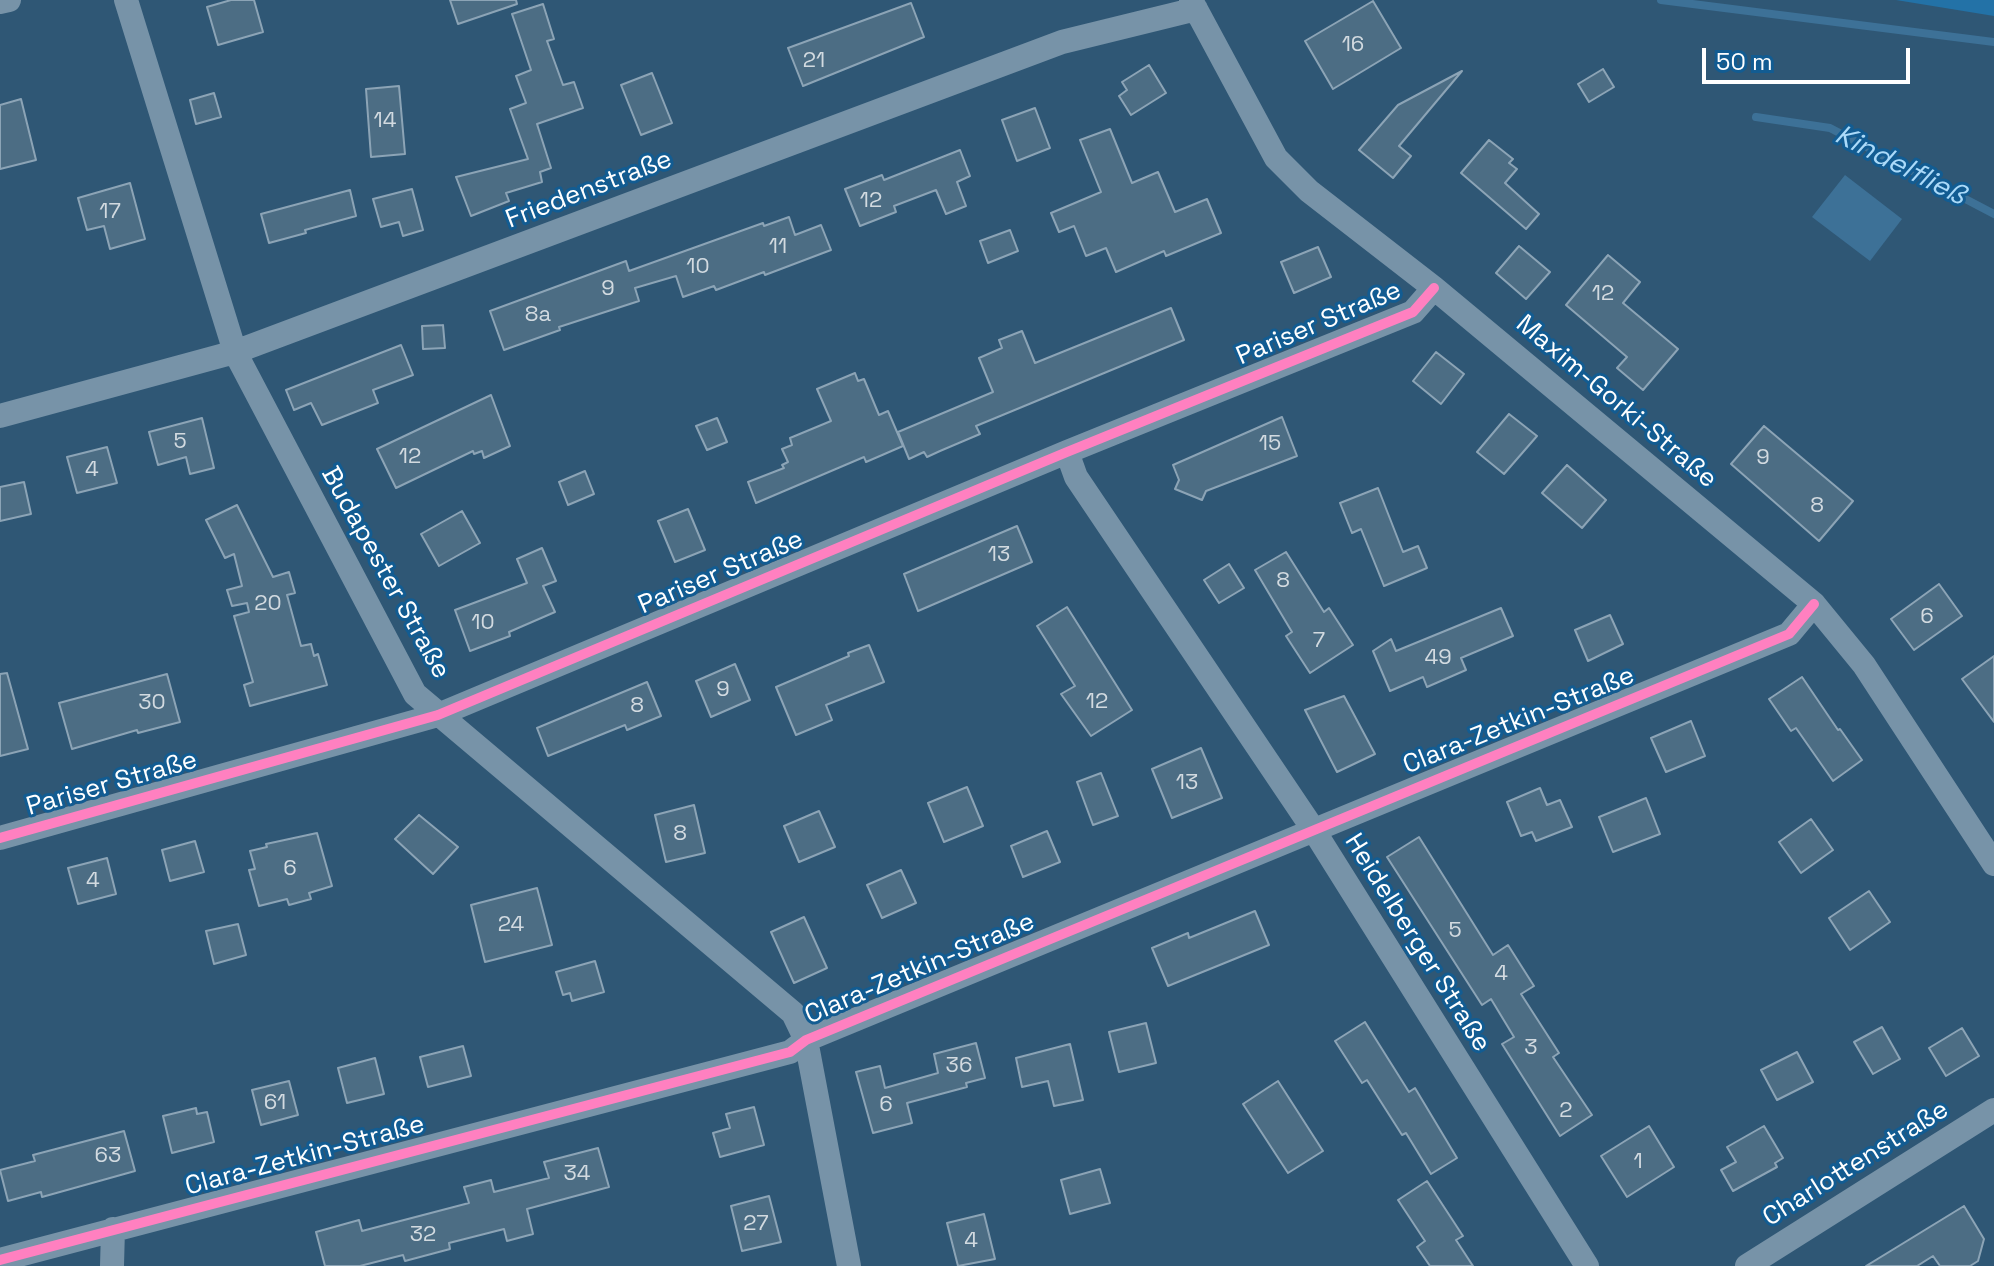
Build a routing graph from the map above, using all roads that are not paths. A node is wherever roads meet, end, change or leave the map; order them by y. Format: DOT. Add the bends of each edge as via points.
graph roads {
  1 [pos="9,0"];
  2 [pos="126,0"];
  3 [pos="0,2"];
  4 [pos="1193,4"];
  5 [pos="1434,288"];
  6 [pos="235,352"];
  7 [pos="0,416"];
  8 [pos="1067,452"];
  9 [pos="1814,604"];
  10 [pos="438,715"];
  11 [pos="1313,829"];
  12 [pos="0,838"];
  13 [pos="1994,864"];
  14 [pos="806,1040"];
  15 [pos="1994,1110"];
  16 [pos="113,1229"];
  17 [pos="0,1260"];
  18 [pos="112,1266"];
  19 [pos="849,1266"];
  20 [pos="1587,1266"];
  21 [pos="1747,1266"];
  1 -- 3 [label="street"];
  2 -- 6 [label="street, Budapester Straße"];
  4 -- 5 [label="street, Maxim-Gorki-Straße" via="1276,158 1309,191"];
  4 -- 6 [label="street, Friedenstraße" via="1062,42"];
  5 -- 8 [label="street, Pariser Straße" via="1413,312"];
  5 -- 9 [label="street, Maxim-Gorki-Straße"];
  6 -- 7 [label="street, Friedenstraße"];
  6 -- 10 [label="street, Budapester Straße" via="415,694"];
  8 -- 10 [label="street, Pariser Straße"];
  8 -- 11 [label="street, Heidelberger Straße" via="1076,477"];
  9 -- 11 [label="street, Clara-Zetkin-Straße" via="1789,634"];
  9 -- 13 [label="street, Maxim-Gorki-Straße" via="1864,665"];
  10 -- 12 [label="street, Pariser Straße"];
  10 -- 14 [label="street, Budapester Straße" via="793,1013"];
  11 -- 14 [label="street, Clara-Zetkin-Straße"];
  11 -- 20 [label="street, Heidelberger Straße"];
  14 -- 16 [label="street, Clara-Zetkin-Straße" via="790,1052"];
  14 -- 19 [label="street, Budapester Straße"];
  15 -- 21 [label="street, Charlottenstraße"];
  16 -- 17 [label="street, Clara-Zetkin-Straße"];
  16 -- 18 [label="street"];
}
